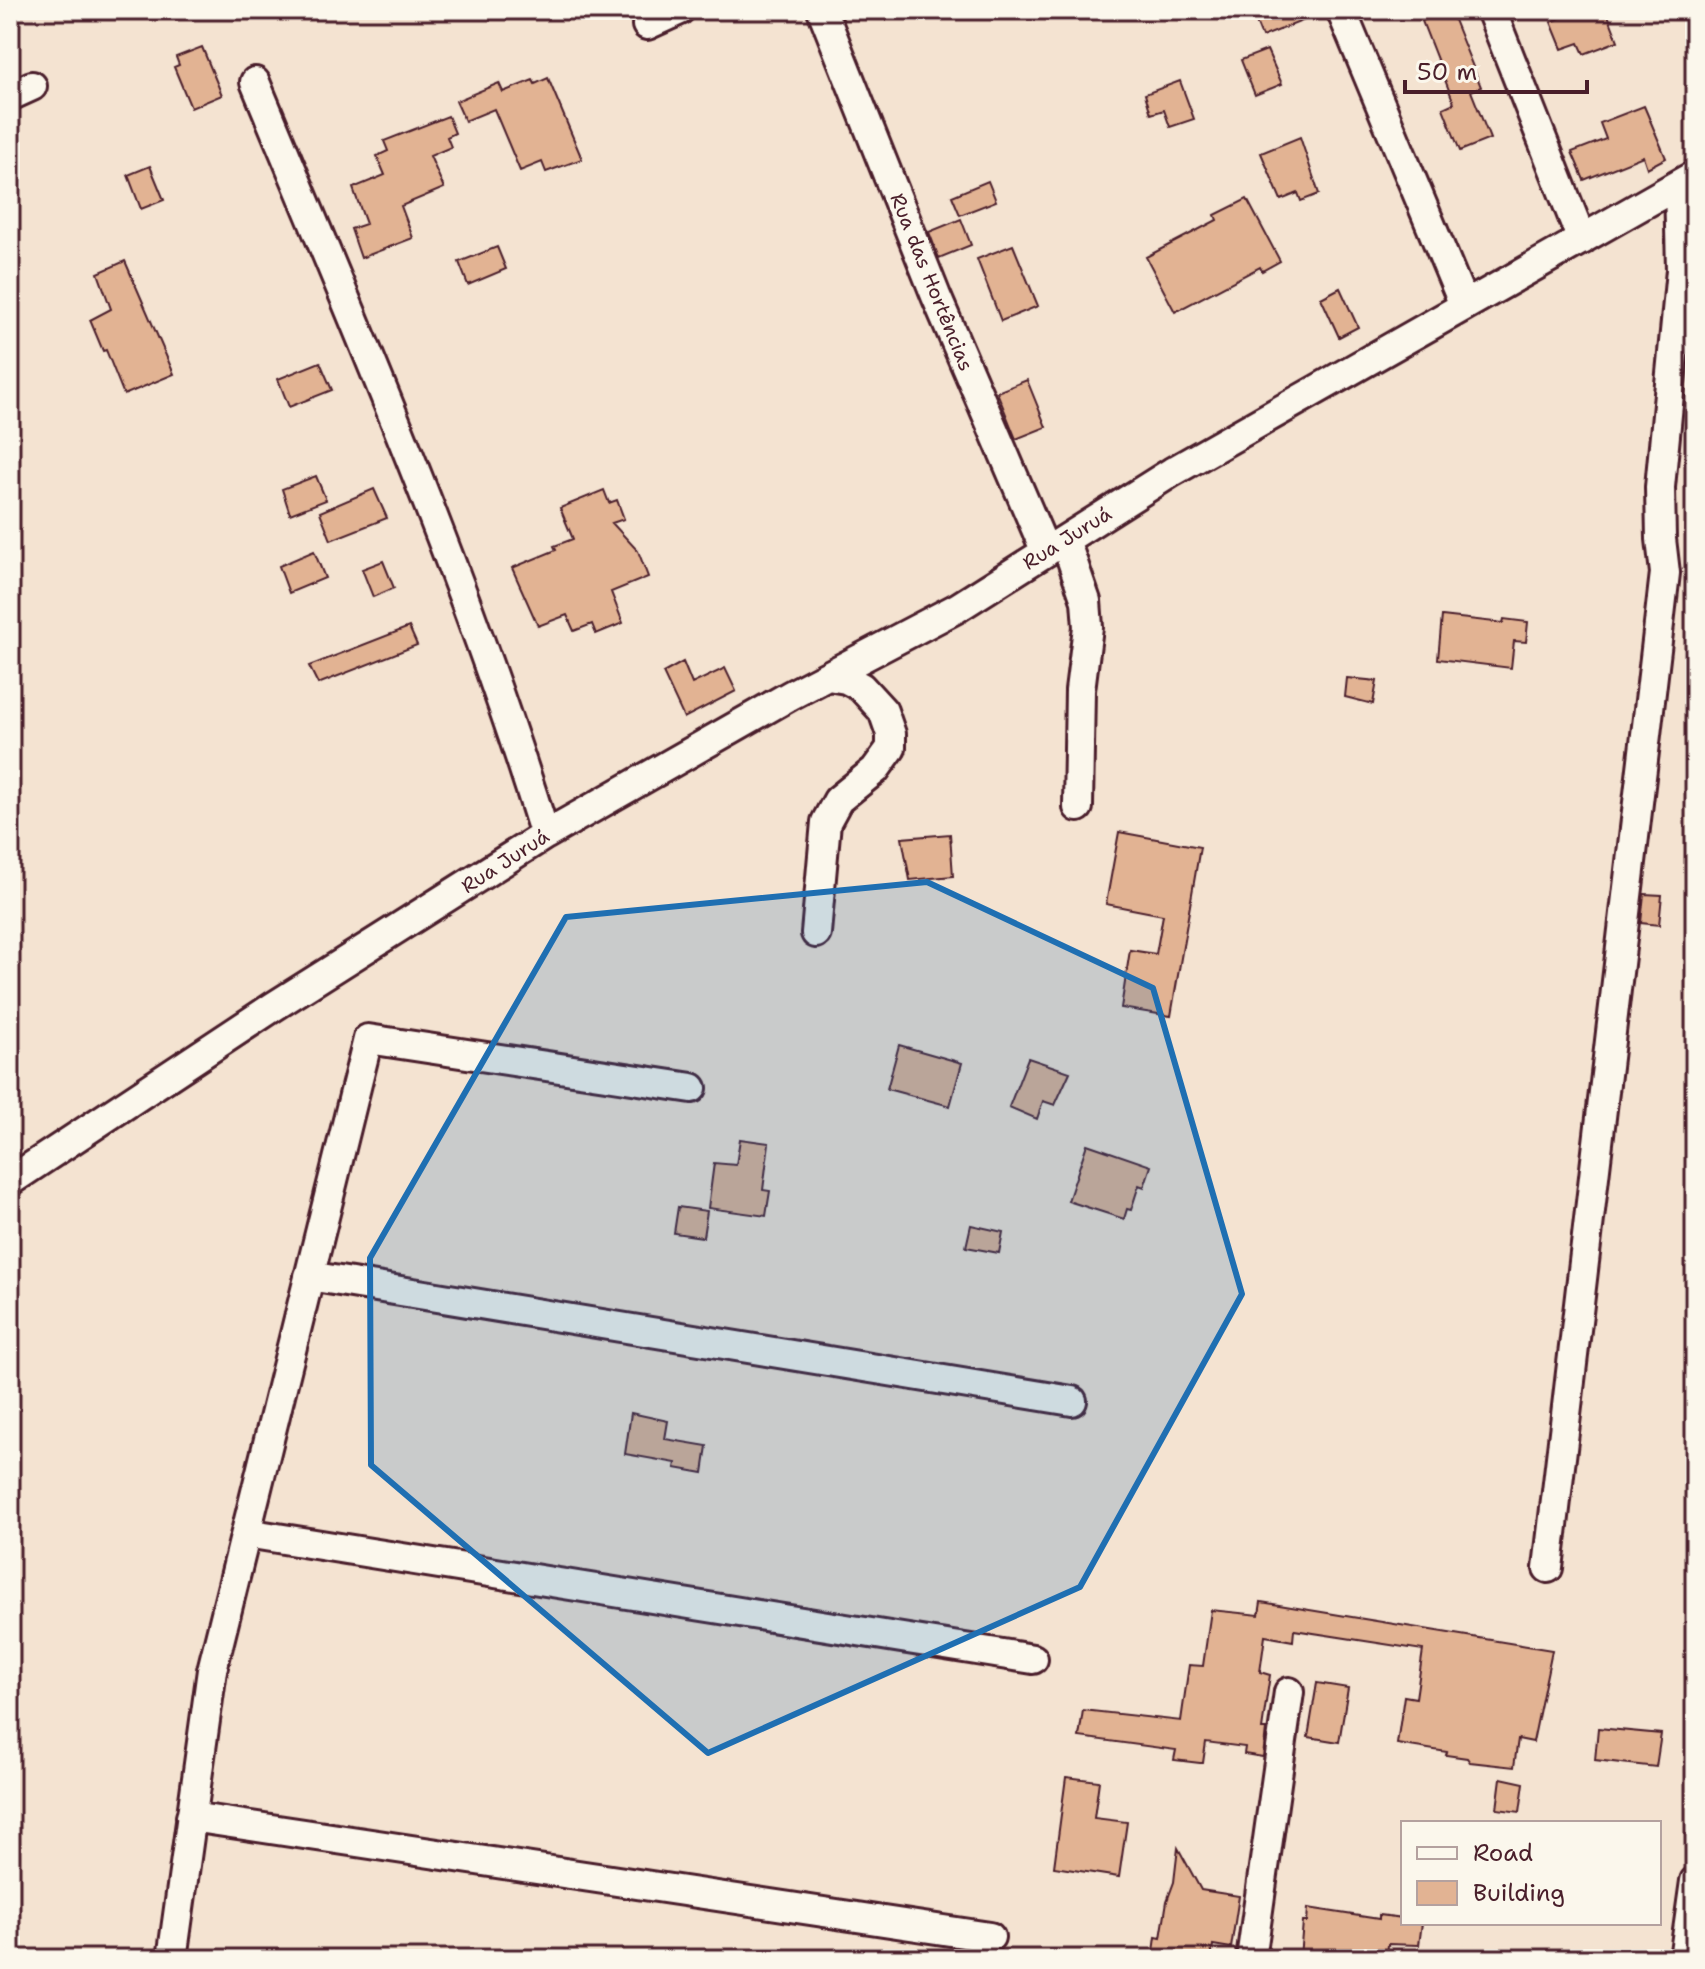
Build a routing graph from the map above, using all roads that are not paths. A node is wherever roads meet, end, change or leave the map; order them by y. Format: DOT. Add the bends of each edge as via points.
graph roads {
  1 [pos="680,10"];
  2 [pos="822,10"];
  3 [pos="1341,10"];
  4 [pos="1491,10"];
  5 [pos="647,25"];
  6 [pos="255,82"];
  7 [pos="1687,179"];
  8 [pos="1582,240"];
  9 [pos="1464,305"];
  10 [pos="1056,546"];
  11 [pos="828,676"];
  12 [pos="1078,807"];
  13 [pos="545,835"];
  14 [pos="816,933"];
  15 [pos="692,1088"];
  16 [pos="10,1181"];
  17 [pos="309,1276"];
  18 [pos="1072,1401"];
  19 [pos="246,1533"];
  20 [pos="1548,1568"];
  21 [pos="1033,1659"];
  22 [pos="1289,1692"];
  23 [pos="191,1817"];
  24 [pos="1695,1881"];
  25 [pos="990,1937"];
  26 [pos="172,1959"];
  27 [pos="1251,1959"];
  28 [pos="1684,1959"];
  1 -- 5 [label="street"];
  2 -- 10 [label="street, Rua das Hortências" via="936,296"];
  3 -- 9 [label="street"];
  4 -- 8 [label="street"];
  6 -- 13 [label="street" via="401,436 514,734"];
  7 -- 8 [label="street, Rua Juruá"];
  7 -- 20 [label="street" via="1660,487 1665,573"];
  8 -- 9 [label="street, Rua Juruá"];
  9 -- 10 [label="street, Rua Juruá" via="1172,472"];
  10 -- 11 [label="street, Rua Juruá" via="957,608"];
  10 -- 12 [label="street, Rua das Hortências" via="1086,601"];
  11 -- 13 [label="street, Rua Juruá"];
  11 -- 14 [label="street" via="861,687 883,711 891,748 875,770 838,800 826,822"];
  13 -- 16 [label="street, Rua Juruá"];
  15 -- 17 [label="street" via="368,1039"];
  17 -- 18 [label="street"];
  17 -- 19 [label="street"];
  19 -- 21 [label="street"];
  19 -- 23 [label="street" via="212,1670"];
  22 -- 27 [label="street"];
  23 -- 25 [label="street"];
  23 -- 26 [label="street"];
  24 -- 28 [label="street"];
}
